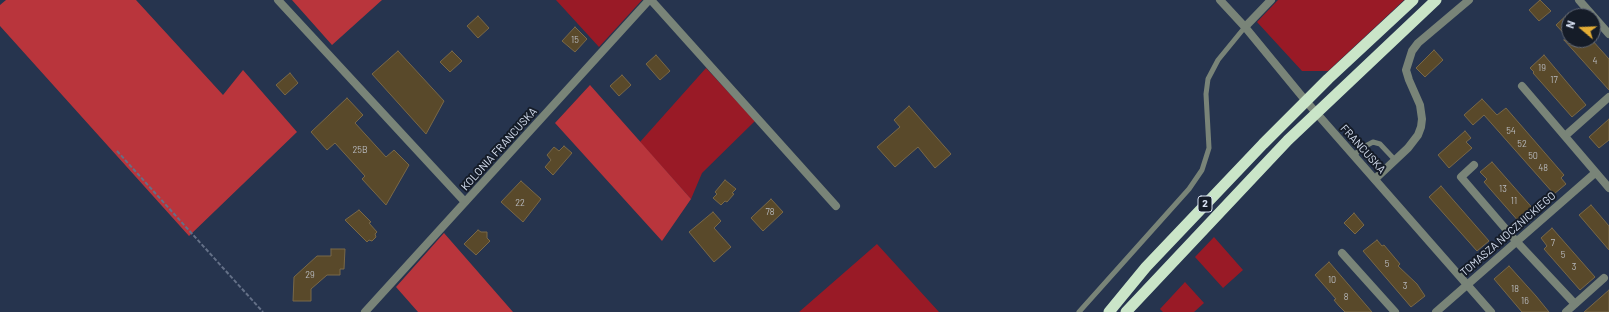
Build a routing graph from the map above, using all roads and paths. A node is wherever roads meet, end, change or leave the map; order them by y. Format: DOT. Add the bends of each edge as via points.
graph roads {
  1 [pos="278,0"];
  2 [pos="650,0"];
  3 [pos="1220,0"];
  4 [pos="1271,0"];
  5 [pos="1412,0"];
  6 [pos="1436,0"];
  7 [pos="1469,0"];
  8 [pos="1578,0"];
  9 [pos="1245,27"];
  10 [pos="1609,34"];
  11 [pos="1522,86"];
  12 [pos="1609,97"];
  13 [pos="1305,100"];
  14 [pos="1316,113"];
  15 [pos="1564,136"];
  16 [pos="117,151"];
  17 [pos="1354,156"];
  18 [pos="1395,160"];
  19 [pos="1474,165"];
  20 [pos="1595,173"];
  21 [pos="1375,179"];
  22 [pos="1609,188"];
  23 [pos="465,202"];
  24 [pos="836,206"];
  25 [pos="1516,241"];
  26 [pos="1342,253"];
  27 [pos="1604,278"];
  28 [pos="1467,284"];
  29 [pos="1575,304"];
  30 [pos="263,312"];
  31 [pos="365,312"];
  32 [pos="1079,312"];
  33 [pos="1109,312"];
  34 [pos="1126,312"];
  35 [pos="1395,312"];
  36 [pos="1436,312"];
  37 [pos="1491,312"];
  38 [pos="1566,312"];
  1 -- 23 [label="street"];
  2 -- 23 [label="street, KOLONIA FRANCUSKA"];
  2 -- 24 [label="street"];
  3 -- 9 [label="street, FRANCUSKA"];
  4 -- 9 [label="street"];
  5 -- 13 [label="highway, 2"];
  6 -- 14 [label="highway, 2"];
  7 -- 18 [label="street" via="1412,51 1406,70 1420,104 1421,127 1408,148"];
  8 -- 10 [label="street"];
  9 -- 13 [label="street, FRANCUSKA"];
  9 -- 32 [label="lane" via="1218,60 1208,79 1208,148 1202,170 1189,189"];
  11 -- 15 [label="street"];
  12 -- 15 [label="street"];
  13 -- 14 [label="street, FRANCUSKA"];
  13 -- 33 [label="highway, 2" via="1146,266"];
  14 -- 17 [label="street, FRANCUSKA"];
  14 -- 34 [label="highway, 2" via="1232,198"];
  15 -- 20 [label="street"];
  16 -- 30 [label="path"];
  17 -- 18 [label="lane" via="1372,142 1380,144"];
  17 -- 21 [label="street, FRANCUSKA"];
  18 -- 21 [label="street"];
  19 -- 25 [label="street" via="1461,177"];
  20 -- 22 [label="street"];
  20 -- 25 [label="street, TOMASZA NOCZNICKIEGO"];
  21 -- 28 [label="street, FRANCUSKA"];
  23 -- 31 [label="street, KOLONIA FRANCUSKA"];
  25 -- 28 [label="street, TOMASZA NOCZNICKIEGO"];
  25 -- 29 [label="street"];
  26 -- 35 [label="street"];
  27 -- 29 [label="street"];
  28 -- 36 [label="street, TOMASZA NOCZNICKIEGO"];
  28 -- 37 [label="street, FRANCUSKA"];
  29 -- 38 [label="street"];
}
